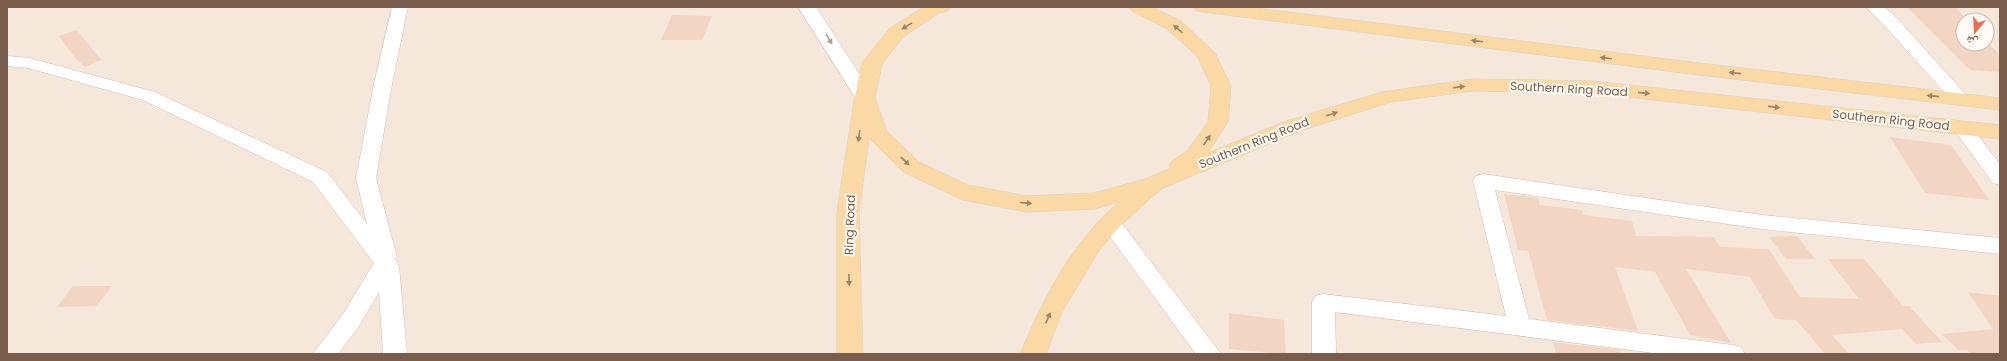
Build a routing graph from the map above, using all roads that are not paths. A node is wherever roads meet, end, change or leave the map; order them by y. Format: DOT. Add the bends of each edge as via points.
graph roads {
  1 [pos="400,7"];
  2 [pos="807,7"];
  3 [pos="940,7"];
  4 [pos="1138,7"];
  5 [pos="1203,7"];
  6 [pos="1874,7"];
  7 [pos="7,61"];
  8 [pos="865,98"];
  9 [pos="1960,99"];
  10 [pos="2000,104"];
  11 [pos="1962,128"];
  12 [pos="2000,132"];
  13 [pos="2000,178"];
  14 [pos="1152,184"];
  15 [pos="1110,222"];
  16 [pos="2000,246"];
  17 [pos="387,264"];
  18 [pos="1520,328"];
  19 [pos="325,354"];
  20 [pos="395,354"];
  21 [pos="850,354"];
  22 [pos="1032,354"];
  23 [pos="1209,354"];
  24 [pos="1324,354"];
  25 [pos="1733,354"];
  1 -- 17 [label="street" via="366,178"];
  2 -- 8 [label="street, one-way"];
  3 -- 8 [label="main road, Ring Road, one-way" via="896,33 872,63"];
  14 -- 4 [label="main road, one-way" via="1195,156 1218,122 1221,86 1205,53 1174,25"];
  9 -- 5 [label="main road, one-way"];
  6 -- 9 [label="street" via="1890,21"];
  7 -- 17 [label="street" via="29,63 149,96 320,178"];
  8 -- 14 [label="main road, one-way" via="877,134 911,167 963,192 1027,204 1079,202 1094,201"];
  8 -- 21 [label="main road, Ring Road, one-way" via="848,212"];
  9 -- 10 [label="main road"];
  11 -- 12 [label="main road, Southern Ring Road"];
  11 -- 13 [label="street"];
  14 -- 11 [label="main road, Southern Ring Road, one-way" via="1293,126 1389,96 1472,85 1592,88"];
  14 -- 15 [label="main road"];
  22 -- 15 [label="main road, one-way" via="1050,312 1070,276"];
  15 -- 23 [label="street"];
  16 -- 18 [label="street" via="1762,222 1483,181"];
  17 -- 19 [label="street" via="351,320"];
  17 -- 20 [label="street"];
  18 -- 24 [label="street" via="1322,302"];
  18 -- 25 [label="street"];
}
